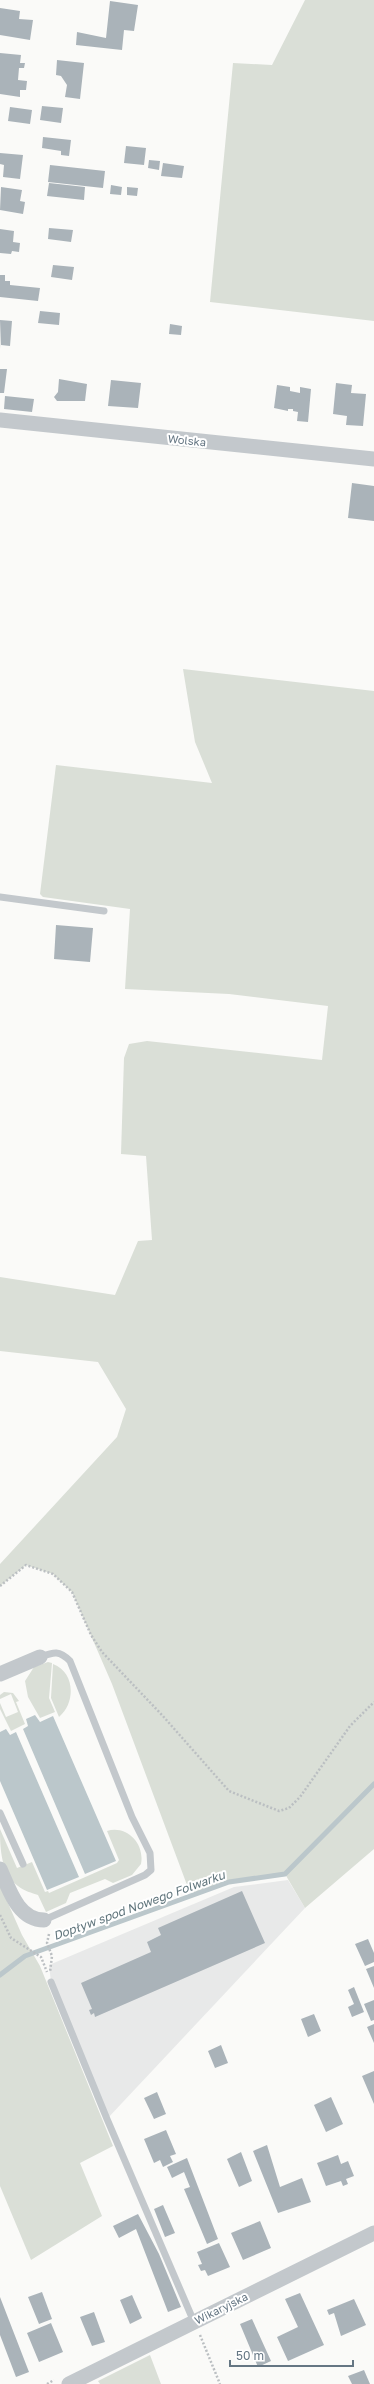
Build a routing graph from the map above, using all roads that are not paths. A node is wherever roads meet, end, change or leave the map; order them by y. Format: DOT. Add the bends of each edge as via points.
graph roads {
  1 [pos="0,420"];
  2 [pos="374,459"];
  3 [pos="0,897"];
  4 [pos="104,911"];
  5 [pos="40,1657"];
  6 [pos="0,1674"];
  7 [pos="0,1813"];
  8 [pos="23,1864"];
  9 [pos="0,1869"];
  10 [pos="44,1920"];
  11 [pos="50,1982"];
  12 [pos="374,2233"];
  13 [pos="194,2322"];
  14 [pos="69,2384"];
  1 -- 2 [label="street, Wolska"];
  3 -- 4 [label="lane"];
  5 -- 6 [label="street"];
  5 -- 10 [label="lane" via="55,1652 63,1654 70,1661 152,1863 151,1870 146,1875"];
  7 -- 8 [label="lane"];
  9 -- 10 [label="street" via="19,1907 36,1919"];
  11 -- 13 [label="lane"];
  12 -- 13 [label="street, Wikaryjska"];
  13 -- 14 [label="street, Wikaryjska"];
}
